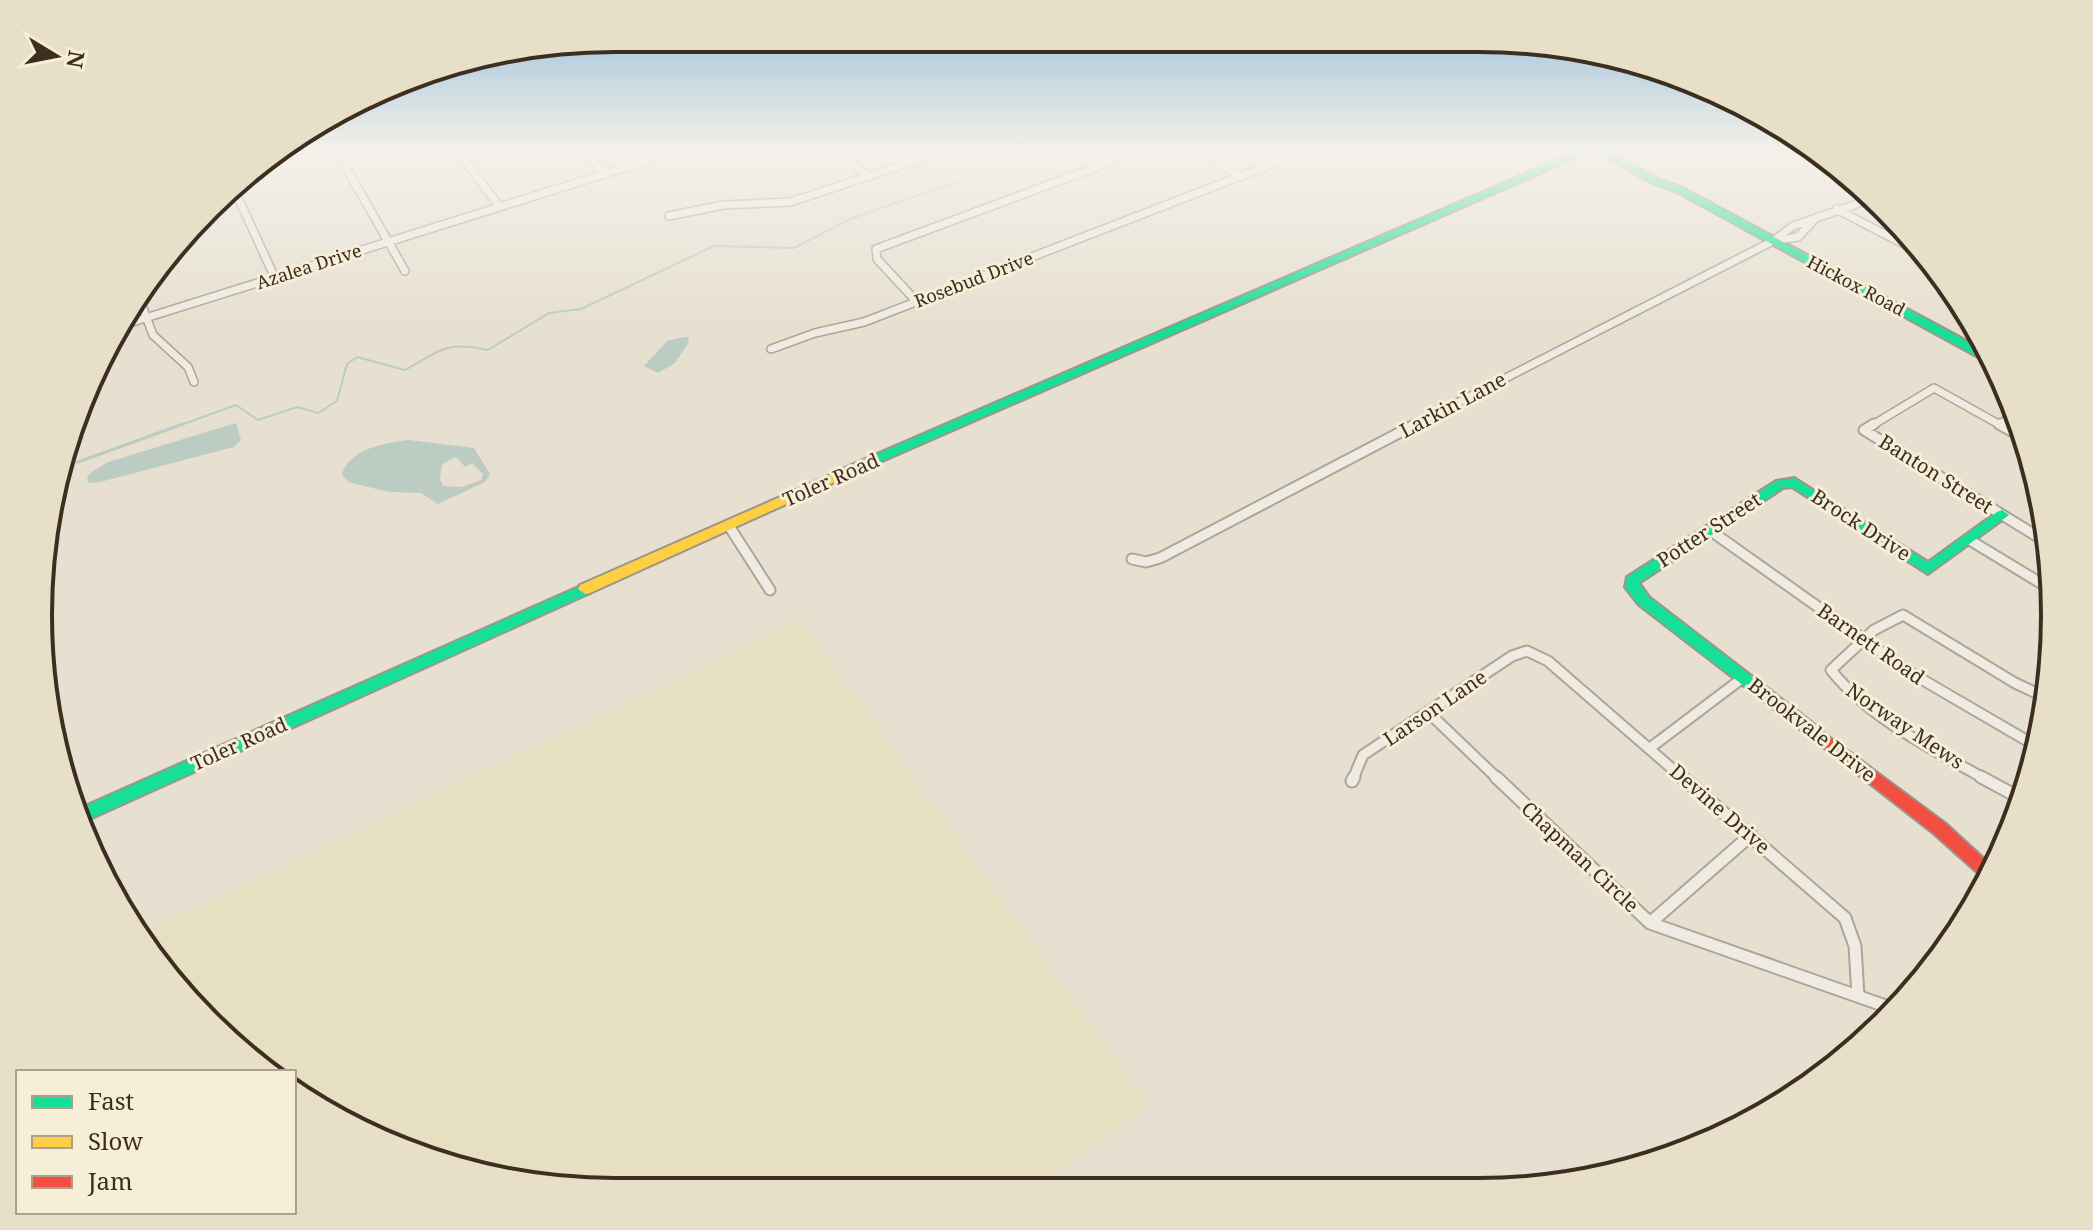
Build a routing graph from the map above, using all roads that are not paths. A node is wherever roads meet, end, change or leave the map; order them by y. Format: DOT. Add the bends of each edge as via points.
graph roads {
  1 [pos="242,207"];
  2 [pos="369,207"];
  3 [pos="495,207"];
  4 [pos="712,207"];
  5 [pos="988,207"];
  6 [pos="1162,207"];
  7 [pos="1455,207"];
  8 [pos="1712,207"];
  9 [pos="1842,207"];
  10 [pos="1836,209"];
  11 [pos="669,216"];
  12 [pos="1815,219"];
  13 [pos="389,241"];
  14 [pos="1773,241"];
  15 [pos="1899,241"];
  16 [pos="405,271"];
  17 [pos="275,278"];
  18 [pos="917,302"];
  19 [pos="143,309"];
  20 [pos="146,319"];
  21 [pos="134,322"];
  22 [pos="771,349"];
  23 [pos="1974,350"];
  24 [pos="194,382"];
  25 [pos="2006,420"];
  26 [pos="2000,424"];
  27 [pos="2009,429"];
  28 [pos="1794,482"];
  29 [pos="2002,515"];
  30 [pos="729,526"];
  31 [pos="1711,531"];
  32 [pos="2035,535"];
  33 [pos="1968,539"];
  34 [pos="1132,559"];
  35 [pos="2040,583"];
  36 [pos="1632,587"];
  37 [pos="770,590"];
  38 [pos="1863,640"];
  39 [pos="1531,650"];
  40 [pos="1744,677"];
  41 [pos="2035,693"];
  42 [pos="1428,712"];
  43 [pos="2026,741"];
  44 [pos="1650,748"];
  45 [pos="1352,781"];
  46 [pos="2012,793"];
  47 [pos="88,812"];
  48 [pos="1751,835"];
  49 [pos="1981,867"];
  50 [pos="1650,923"];
  51 [pos="1858,996"];
  52 [pos="1883,1005"];
  1 -- 17 [label="street"];
  2 -- 13 [label="street"];
  3 -- 13 [label="street, Azalea Drive"];
  4 -- 11 [label="street"];
  5 -- 18 [label="street" via="876,249 877,259"];
  6 -- 18 [label="street, Rosebud Drive"];
  7 -- 30 [label="street, Toler Road"];
  8 -- 14 [label="street, Hickox Road"];
  9 -- 10 [label="street"];
  10 -- 12 [label="street"];
  10 -- 15 [label="street"];
  12 -- 14 [label="street" via="1793,226"];
  12 -- 14 [label="street" via="1807,233"];
  13 -- 16 [label="street"];
  13 -- 17 [label="street, Azalea Drive"];
  14 -- 23 [label="street, Hickox Road"];
  14 -- 34 [label="street, Larkin Lane" via="1160,558"];
  17 -- 20 [label="street, Azalea Drive"];
  18 -- 22 [label="street, Rosebud Drive"];
  19 -- 20 [label="street"];
  20 -- 21 [label="street, Azalea Drive"];
  20 -- 24 [label="street" via="157,340 193,372"];
  25 -- 26 [label="street"];
  26 -- 27 [label="street"];
  26 -- 29 [label="street, Banton Street" via="1934,388 1864,430"];
  28 -- 31 [label="street, Potter Street" via="1780,484"];
  28 -- 33 [label="street, Brock Drive" via="1928,569"];
  29 -- 32 [label="street, Banton Street"];
  29 -- 33 [label="street"];
  30 -- 37 [label="street"];
  30 -- 47 [label="street, Toler Road"];
  31 -- 36 [label="street, Potter Street" via="1638,575"];
  31 -- 38 [label="street, Barnett Road"];
  33 -- 35 [label="street"];
  36 -- 40 [label="street, Brookvale Drive"];
  38 -- 41 [label="street" via="1903,615"];
  38 -- 43 [label="street, Barnett Road" via="1989,723"];
  38 -- 46 [label="street, Norway Mews" via="1831,670 1835,678 1929,746"];
  39 -- 42 [label="street, Larson Lane" via="1512,656"];
  39 -- 44 [label="street, Devine Drive"];
  40 -- 44 [label="street"];
  40 -- 49 [label="street, Brookvale Drive"];
  42 -- 45 [label="street, Larson Lane" via="1363,755"];
  42 -- 50 [label="street, Chapman Circle"];
  44 -- 48 [label="street, Devine Drive"];
  48 -- 50 [label="street"];
  48 -- 51 [label="street, Devine Drive" via="1845,918 1857,950"];
  50 -- 51 [label="street, Chapman Circle"];
  51 -- 52 [label="street, Chapman Circle"];
}
